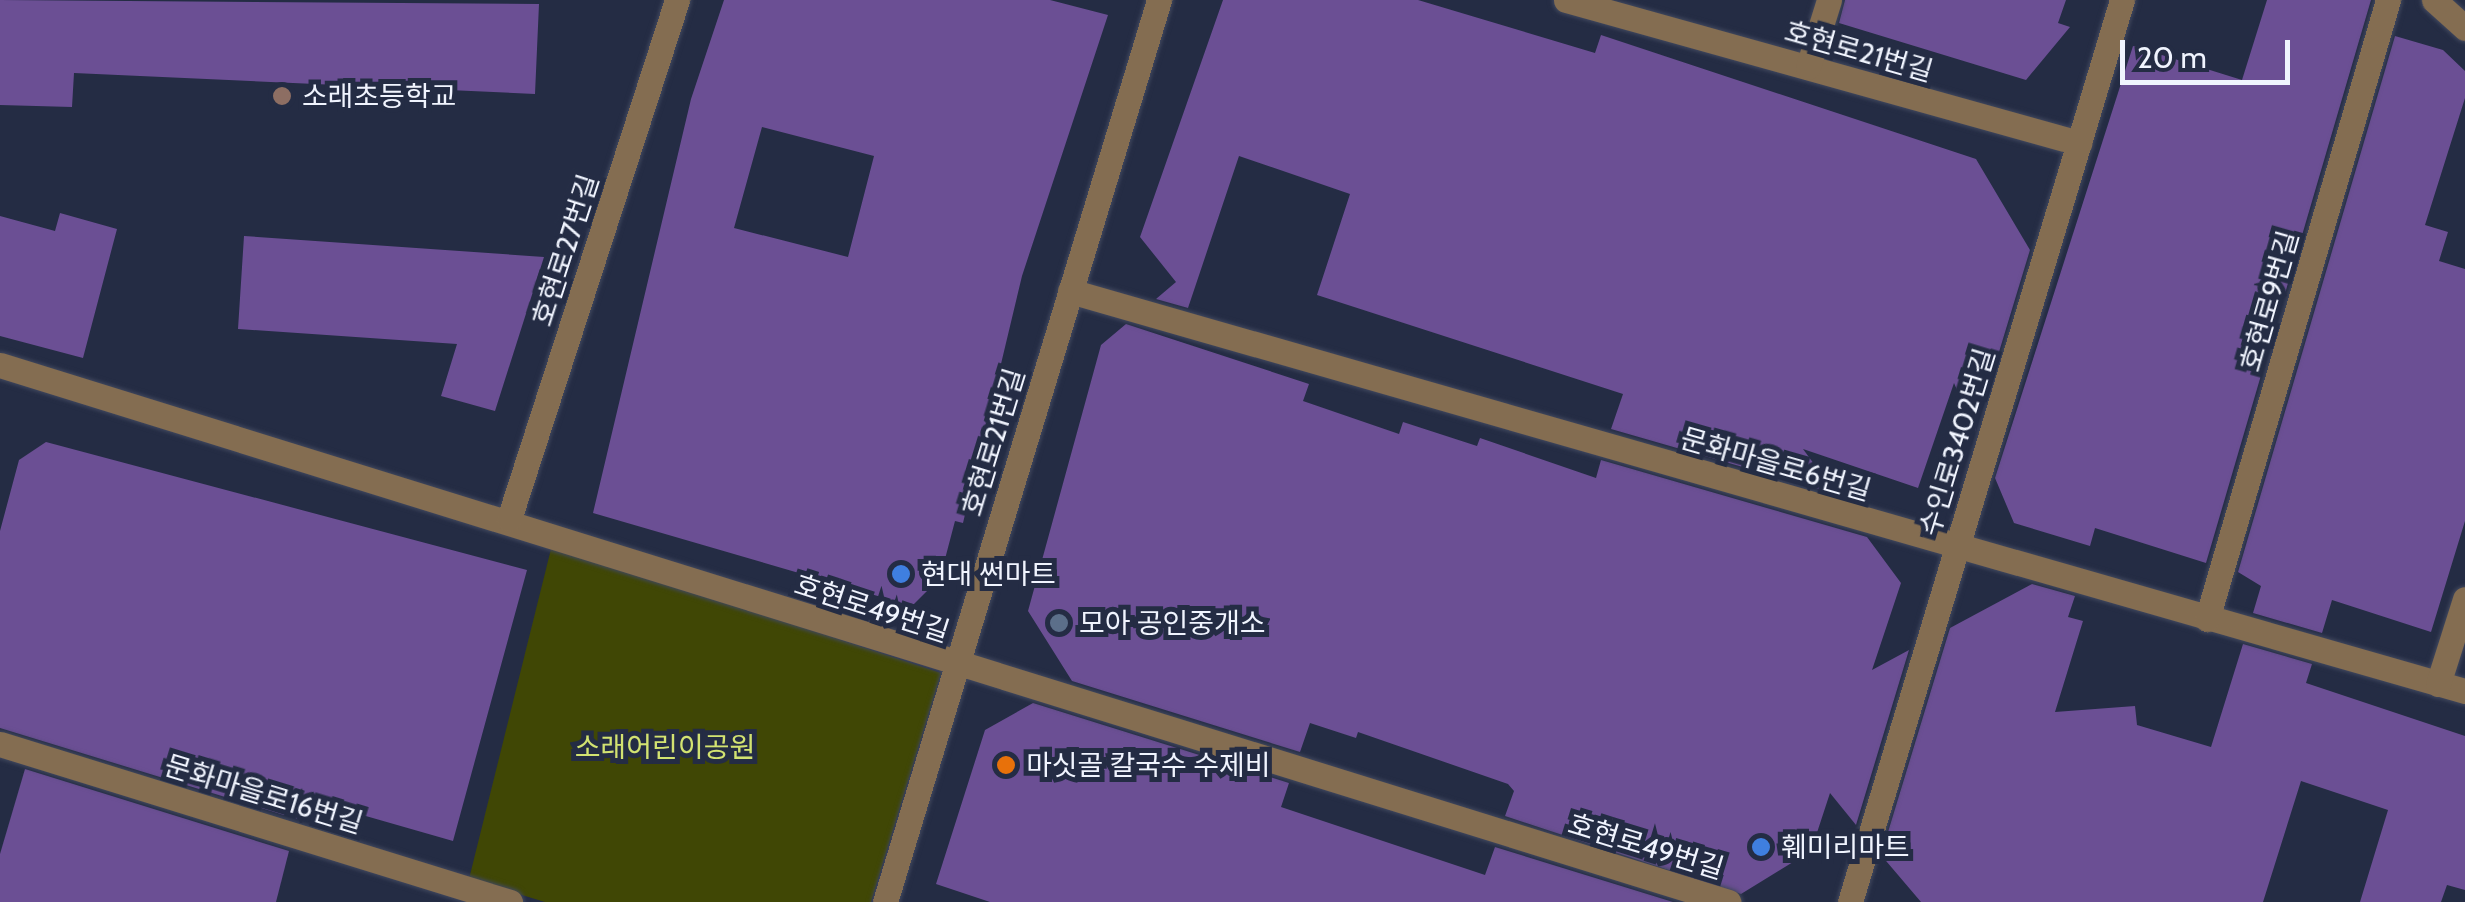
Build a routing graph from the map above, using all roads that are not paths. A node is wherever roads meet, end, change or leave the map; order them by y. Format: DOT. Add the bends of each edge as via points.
graph roads {
  1 [pos="677,0"];
  2 [pos="1158,0"];
  3 [pos="1830,0"];
  4 [pos="2122,0"];
  5 [pos="2388,0"];
  6 [pos="2434,0"];
  7 [pos="1572,1"];
  8 [pos="2465,28"];
  9 [pos="1808,68"];
  10 [pos="2078,143"];
  11 [pos="1070,291"];
  12 [pos="0,365"];
  13 [pos="509,519"];
  14 [pos="1956,548"];
  15 [pos="2465,599"];
  16 [pos="2208,619"];
  17 [pos="956,667"];
  18 [pos="2438,684"];
  19 [pos="2465,692"];
  20 [pos="0,744"];
  21 [pos="510,902"];
  22 [pos="884,902"];
  23 [pos="1728,902"];
  24 [pos="1850,902"];
  1 -- 13 [label="street, 호현로27번길"];
  2 -- 11 [label="street, 호현로21번길"];
  3 -- 9 [label="street"];
  4 -- 10 [label="street, 수인로3402번길"];
  5 -- 16 [label="street, 호현로9번길"];
  6 -- 8 [label="street"];
  7 -- 9 [label="street, 호현로21번길"];
  9 -- 10 [label="street, 호현로21번길"];
  10 -- 14 [label="street, 수인로3402번길"];
  11 -- 14 [label="street, 문화마을로6번길"];
  11 -- 17 [label="street, 호현로21번길"];
  12 -- 13 [label="street, 호현로49번길"];
  13 -- 17 [label="street, 호현로49번길"];
  14 -- 16 [label="street, 문화마을로6번길"];
  14 -- 24 [label="street, 수인로3402번길"];
  15 -- 18 [label="street"];
  16 -- 18 [label="street, 문화마을로6번길"];
  17 -- 22 [label="street, 호현로21번길"];
  17 -- 23 [label="street, 호현로49번길"];
  18 -- 19 [label="street, 문화마을로6번길"];
  20 -- 21 [label="street, 문화마을로16번길"];
}
